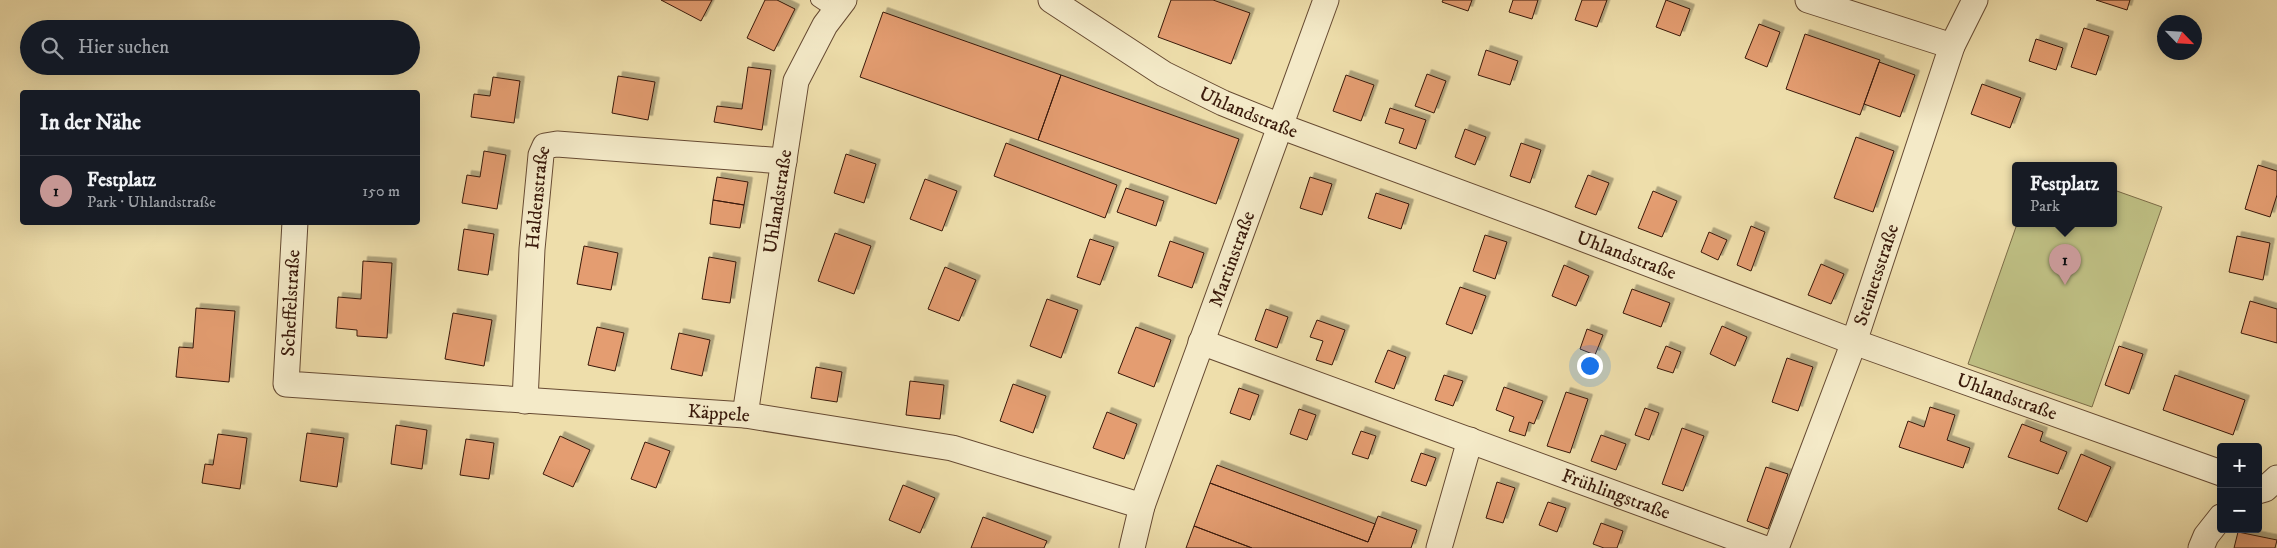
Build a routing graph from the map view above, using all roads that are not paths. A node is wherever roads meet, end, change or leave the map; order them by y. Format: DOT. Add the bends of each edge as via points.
graph roads {
  1 [pos="1051,0"];
  2 [pos="1326,0"];
  3 [pos="1808,0"];
  4 [pos="1975,0"];
  5 [pos="832,4"];
  6 [pos="1952,46"];
  7 [pos="1280,126"];
  8 [pos="784,161"];
  9 [pos="295,225"];
  10 [pos="1200,342"];
  11 [pos="1854,342"];
  12 [pos="286,384"];
  13 [pos="526,401"];
  14 [pos="745,415"];
  15 [pos="1470,440"];
  16 [pos="2217,472"];
  17 [pos="1140,511"];
  18 [pos="2217,522"];
  19 [pos="1120,548"];
  20 [pos="1132,548"];
  21 [pos="1439,548"];
  22 [pos="1764,548"];
  23 [pos="1776,548"];
  24 [pos="2201,548"];
  1 -- 7 [label="street, Uhlandstraße" via="1164,74"];
  2 -- 7 [label="street, Martinstraße"];
  3 -- 6 [label="street"];
  4 -- 6 [label="street, Steinetsstraße"];
  5 -- 8 [label="street, Uhlandstraße" via="825,26 796,81"];
  6 -- 11 [label="street, Steinetsstraße"];
  7 -- 10 [label="street, Martinstraße"];
  7 -- 11 [label="street, Uhlandstraße"];
  8 -- 13 [label="street, Haldenstraße" via="557,144 545,146 541,155 532,249"];
  8 -- 14 [label="street, Uhlandstraße"];
  9 -- 12 [label="street, Scheffelstraße"];
  10 -- 15 [label="street, Frühlingstraße"];
  10 -- 17 [label="street, Martinstraße"];
  11 -- 16 [label="street, Uhlandstraße"];
  11 -- 23 [label="street, Steinetsstraße"];
  12 -- 13 [label="street, Käppele"];
  13 -- 14 [label="street, Käppele"];
  14 -- 17 [label="street, Käppele" via="952,448"];
  15 -- 21 [label="street"];
  15 -- 22 [label="street, Frühlingstraße"];
  17 -- 19 [label="street, Martinstraße"];
  17 -- 20 [label="street, Martinstraße"];
  18 -- 24 [label="street"];
}
